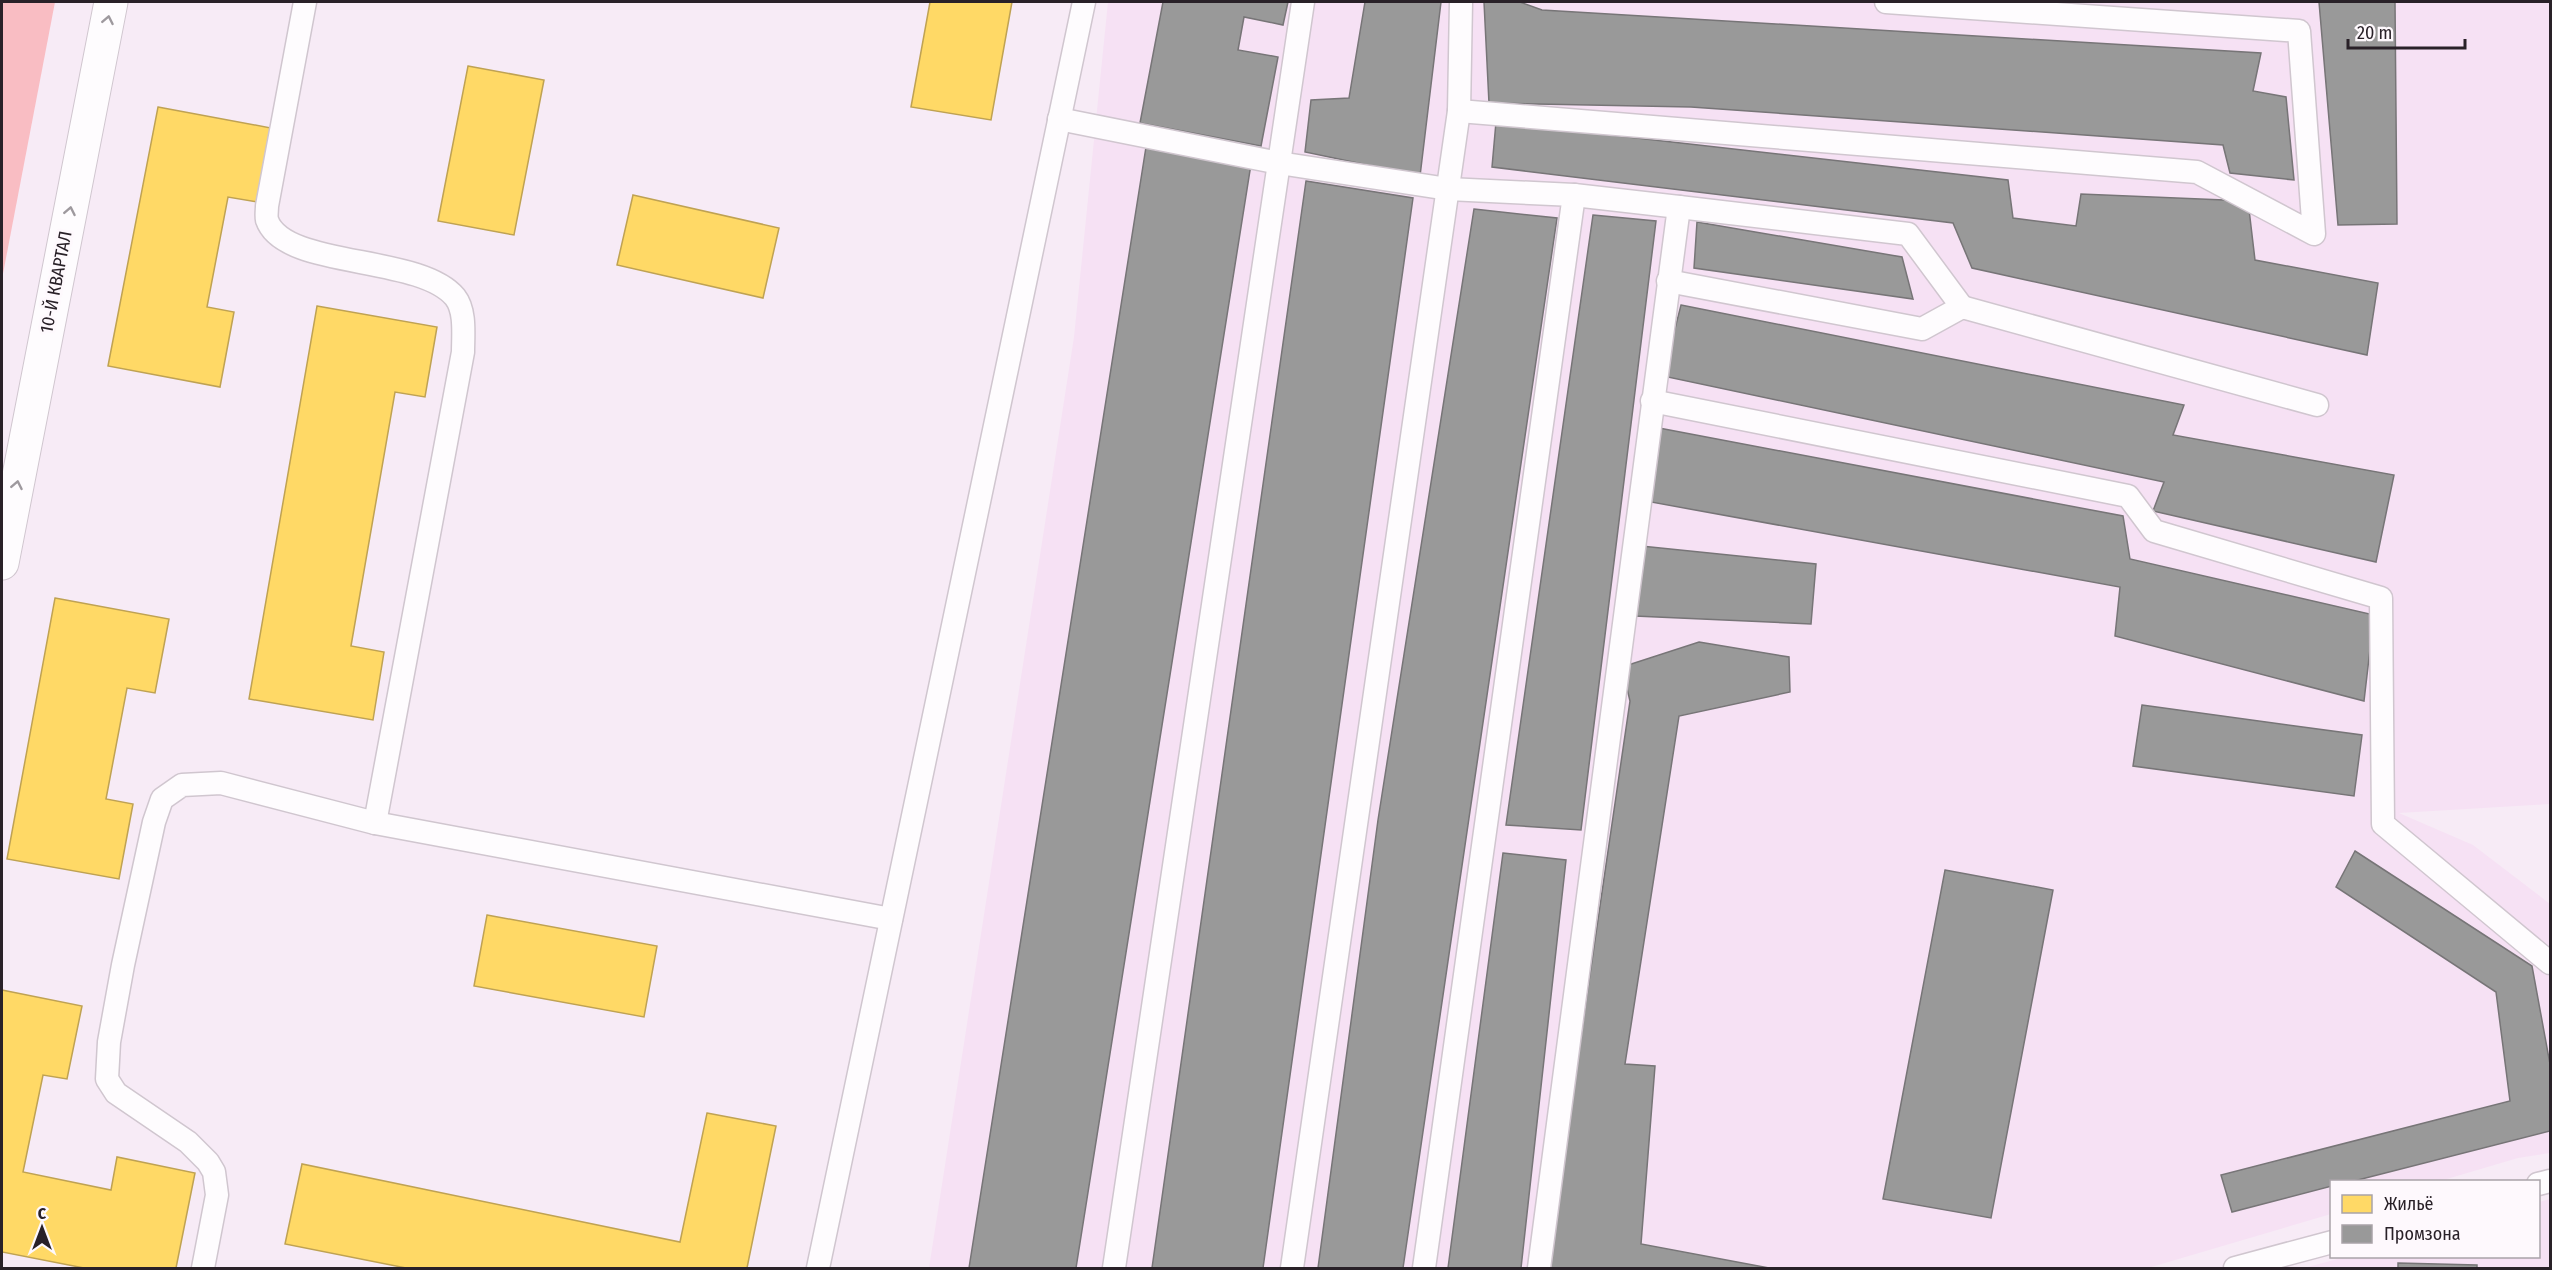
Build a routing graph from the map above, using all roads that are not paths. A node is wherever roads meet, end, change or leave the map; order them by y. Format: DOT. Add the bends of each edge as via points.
graph roads {
  1 [pos="111,2"];
  2 [pos="305,2"];
  3 [pos="1084,2"];
  4 [pos="1303,2"];
  5 [pos="1461,2"];
  6 [pos="1886,2"];
  7 [pos="1459,111"];
  8 [pos="1059,119"];
  9 [pos="1279,163"];
  10 [pos="1448,189"];
  11 [pos="1574,195"];
  12 [pos="1679,207"];
  13 [pos="1668,281"];
  14 [pos="1962,307"];
  15 [pos="1652,401"];
  16 [pos="2317,405"];
  17 [pos="2,563"];
  18 [pos="375,823"];
  19 [pos="891,920"];
  20 [pos="2550,963"];
  21 [pos="2330,1242"];
  22 [pos="203,1269"];
  23 [pos="818,1269"];
  24 [pos="1114,1269"];
  25 [pos="1292,1269"];
  26 [pos="1424,1269"];
  27 [pos="1539,1269"];
  28 [pos="2235,1269"];
  17 -- 1 [label="street, 10-Й КВАРТАЛ, one-way"];
  2 -- 18 [label="lane" via="267,220 280,238 312,251 426,277 456,298 463,319 463,351"];
  3 -- 8 [label="lane"];
  4 -- 9 [label="lane"];
  5 -- 7 [label="lane"];
  6 -- 7 [label="lane" via="2299,31 2314,234 2197,172"];
  7 -- 10 [label="lane"];
  8 -- 9 [label="lane"];
  8 -- 19 [label="lane"];
  9 -- 10 [label="lane"];
  9 -- 24 [label="lane"];
  10 -- 11 [label="lane"];
  10 -- 25 [label="lane"];
  11 -- 12 [label="lane"];
  11 -- 26 [label="lane"];
  12 -- 13 [label="lane"];
  12 -- 14 [label="lane" via="1908,234"];
  13 -- 14 [label="lane" via="1922,329"];
  13 -- 15 [label="lane"];
  14 -- 16 [label="lane"];
  15 -- 20 [label="lane" via="2128,496 2154,531 2381,598 2383,825"];
  15 -- 27 [label="lane"];
  18 -- 19 [label="lane"];
  18 -- 22 [label="lane" via="221,783 182,785 162,799 123,965 109,1042 107,1079 116,1093 188,1142 214,1172 217,1195"];
  19 -- 23 [label="lane"];
  21 -- 28 [label="lane"];
}
